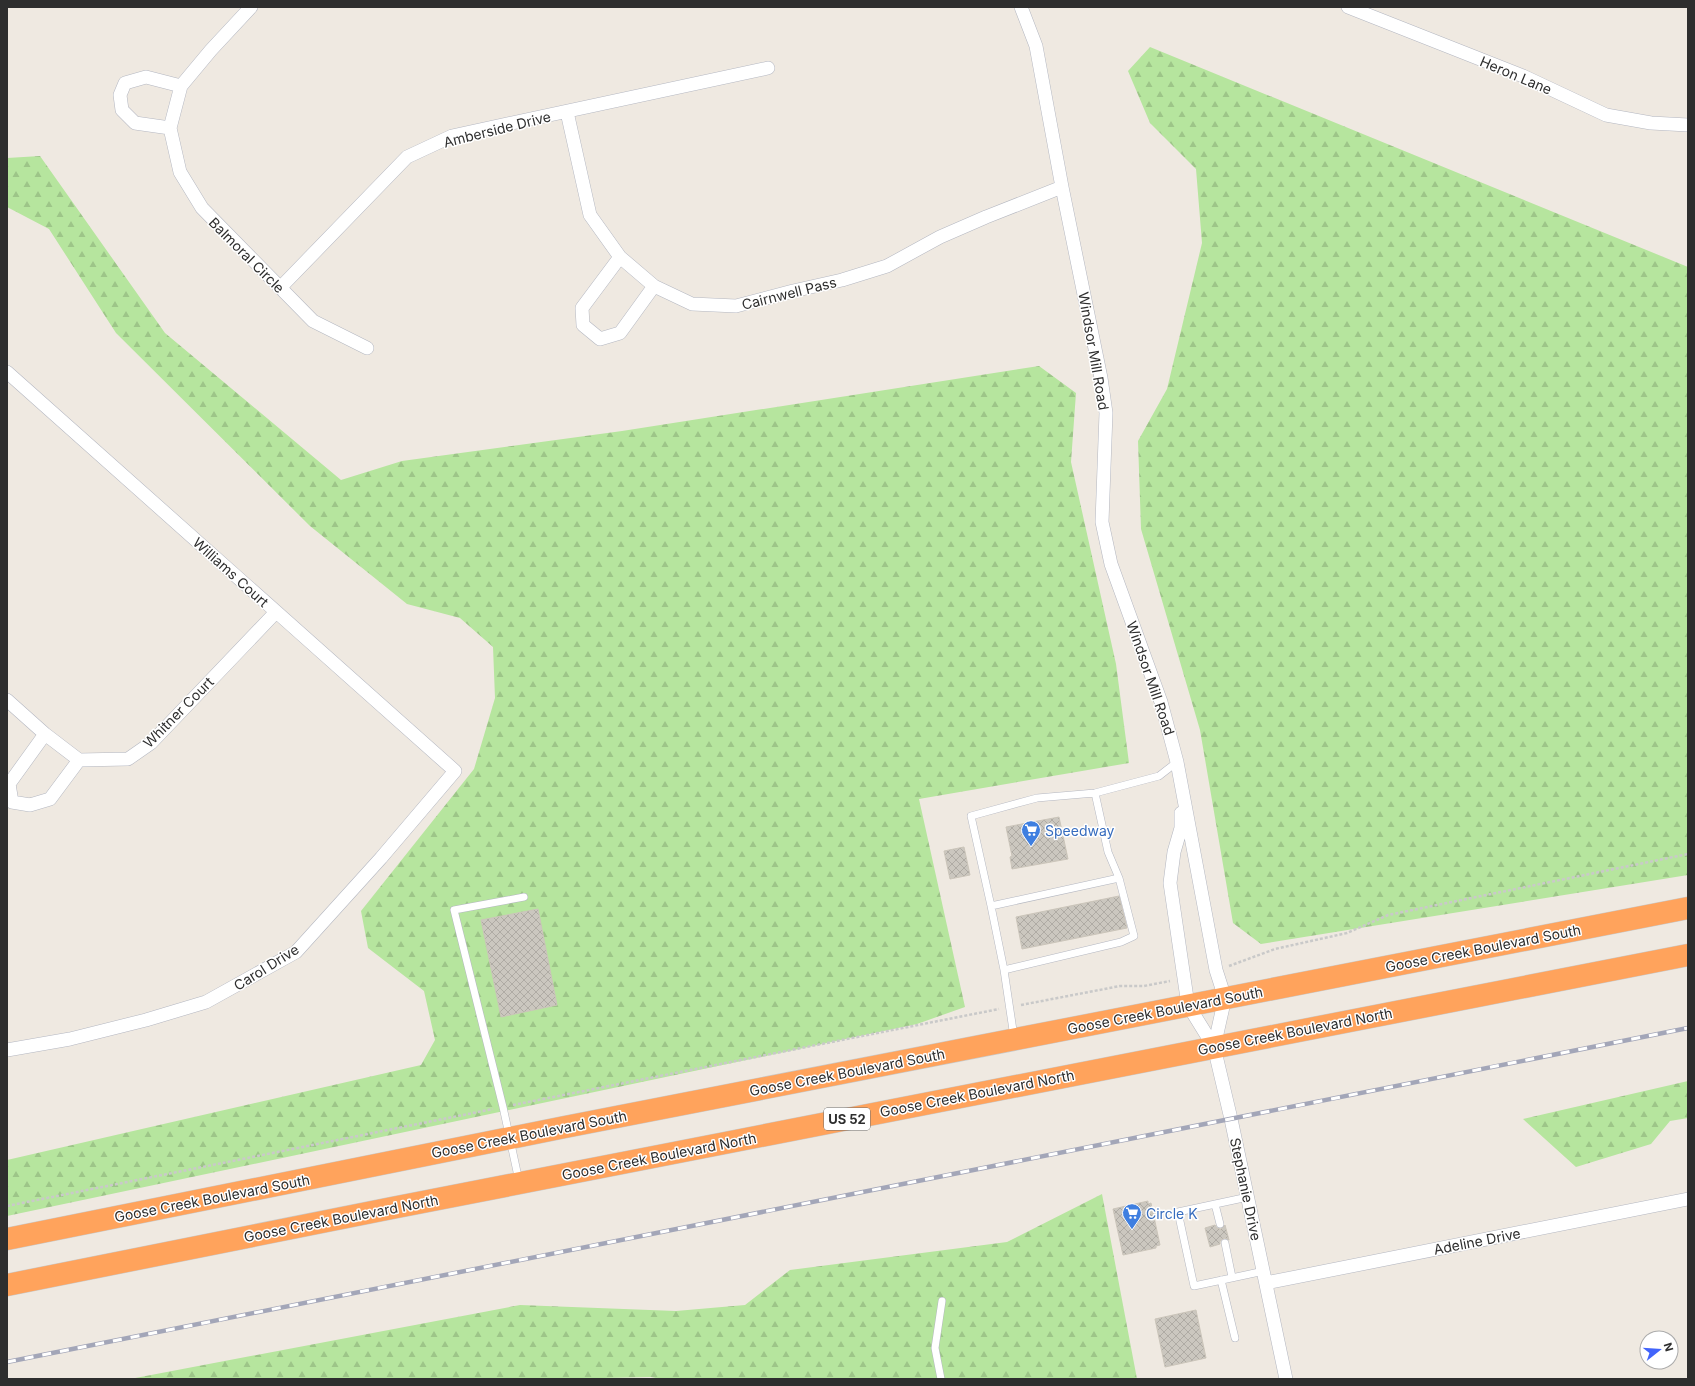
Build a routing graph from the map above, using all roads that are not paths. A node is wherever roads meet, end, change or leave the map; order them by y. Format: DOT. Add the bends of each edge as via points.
graph roads {
  1 [pos="251,7"];
  2 [pos="1021,7"];
  3 [pos="1348,7"];
  4 [pos="768,68"];
  5 [pos="181,86"];
  6 [pos="567,112"];
  7 [pos="1688,125"];
  8 [pos="170,128"];
  9 [pos="1062,187"];
  10 [pos="620,257"];
  11 [pos="654,286"];
  12 [pos="280,288"];
  13 [pos="366,348"];
  14 [pos="7,372"];
  15 [pos="276,612"];
  16 [pos="7,700"];
  17 [pos="45,734"];
  18 [pos="79,760"];
  19 [pos="1178,762"];
  20 [pos="455,770"];
  21 [pos="1096,793"];
  22 [pos="1120,878"];
  23 [pos="524,896"];
  24 [pos="991,906"];
  25 [pos="1688,908"];
  26 [pos="1688,955"];
  27 [pos="1004,970"];
  28 [pos="1225,998"];
  29 [pos="1188,1005"];
  30 [pos="1015,1039"];
  31 [pos="1214,1047"];
  32 [pos="7,1050"];
  33 [pos="510,1138"];
  34 [pos="519,1183"];
  35 [pos="1248,1197"];
  36 [pos="1688,1199"];
  37 [pos="1215,1204"];
  38 [pos="1220,1224"];
  39 [pos="7,1239"];
  40 [pos="1225,1243"];
  41 [pos="1232,1277"];
  42 [pos="1265,1277"];
  43 [pos="1221,1280"];
  44 [pos="7,1285"];
  45 [pos="942,1301"];
  46 [pos="1236,1338"];
  47 [pos="941,1379"];
  48 [pos="1286,1379"];
  1 -- 5 [label="street"];
  2 -- 9 [label="street, Windsor Mill Road" via="1036,46"];
  3 -- 7 [label="street, Heron Lane" via="1524,76 1606,115 1651,123"];
  4 -- 6 [label="street, Amberside Drive"];
  5 -- 8 [label="street, Balmoral Circle"];
  5 -- 8 [label="street" via="146,77 125,83 120,96 122,110 135,123"];
  6 -- 10 [label="street, Cairnwell Pass" via="590,215"];
  6 -- 12 [label="street, Amberside Drive" via="452,136 407,156"];
  8 -- 12 [label="street, Balmoral Circle" via="180,172 202,208"];
  9 -- 11 [label="street, Cairnwell Pass" via="940,237 887,266 842,280 736,306 692,304"];
  9 -- 19 [label="street, Windsor Mill Road" via="1106,413 1102,522 1111,564 1161,702"];
  10 -- 11 [label="street, Cairnwell Pass"];
  10 -- 11 [label="street" via="582,308 583,325 600,339 620,333"];
  12 -- 13 [label="street, Balmoral Circle" via="313,321"];
  14 -- 15 [label="street, Williams Court"];
  15 -- 18 [label="street, Whitner Court" via="151,743 128,759"];
  15 -- 20 [label="street, Williams Court"];
  16 -- 17 [label="street"];
  17 -- 18 [label="street"];
  17 -- 18 [label="street" via="9,784 12,802 30,806 50,800"];
  19 -- 21 [label="lane" via="1159,776"];
  19 -- 28 [label="street, Windsor Mill Road" via="1216,970"];
  19 -- 29 [label="street, Windsor Mill Road" via="1181,828 1174,852 1170,883"];
  20 -- 32 [label="street, Carol Drive" via="381,858 296,952 206,1002 70,1039"];
  21 -- 22 [label="lane" via="1108,852"];
  21 -- 24 [label="lane" via="1037,798 971,816"];
  22 -- 24 [label="lane"];
  22 -- 27 [label="lane" via="1134,936 1121,942"];
  23 -- 33 [label="lane" via="454,910"];
  24 -- 27 [label="lane"];
  25 -- 28 [label="highway, Goose Creek Boulevard South"];
  26 -- 31 [label="highway, Goose Creek Boulevard North / US 52"];
  27 -- 30 [label="lane"];
  28 -- 29 [label="highway, Goose Creek Boulevard South"];
  28 -- 31 [label="street"];
  29 -- 30 [label="highway, Goose Creek Boulevard South"];
  29 -- 31 [label="street, Stephanie Drive"];
  30 -- 33 [label="highway, Goose Creek Boulevard South"];
  31 -- 34 [label="highway, Goose Creek Boulevard North / US 52"];
  31 -- 35 [label="street, Stephanie Drive"];
  33 -- 34 [label="lane"];
  33 -- 39 [label="highway, Goose Creek Boulevard South"];
  34 -- 44 [label="highway, Goose Creek Boulevard North / US 52"];
  35 -- 37 [label="lane"];
  35 -- 42 [label="street, Stephanie Drive"];
  36 -- 42 [label="street, Adeline Drive"];
  37 -- 38 [label="lane"];
  37 -- 43 [label="lane" via="1178,1212 1194,1286"];
  40 -- 41 [label="lane"];
  41 -- 42 [label="lane"];
  41 -- 43 [label="lane"];
  42 -- 48 [label="street, Stephanie Drive"];
  43 -- 46 [label="lane"];
  45 -- 47 [label="lane" via="935,1348"];
}
